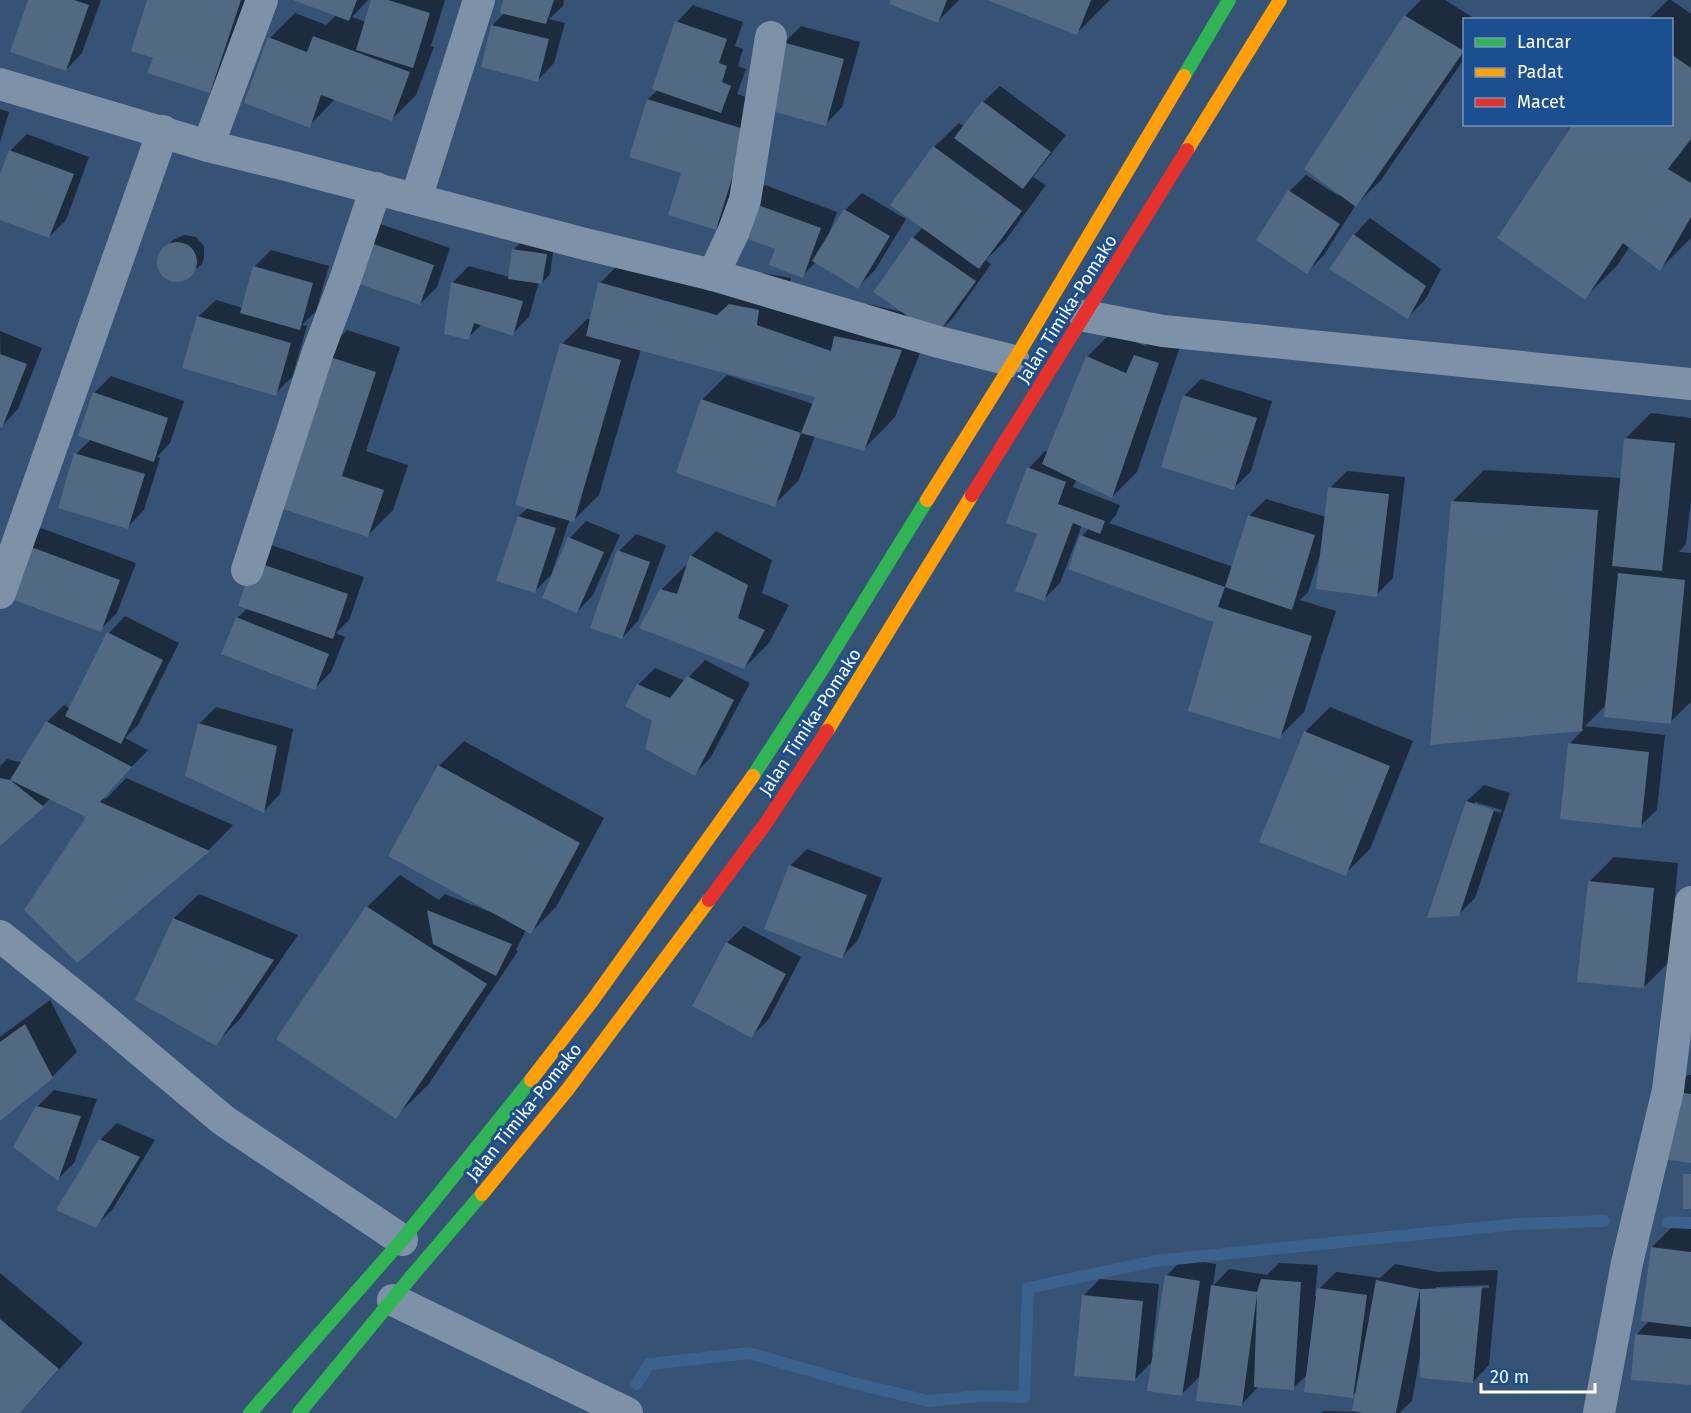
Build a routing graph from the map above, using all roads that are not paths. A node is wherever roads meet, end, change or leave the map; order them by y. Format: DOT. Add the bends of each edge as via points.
graph roads {
  1 [pos="262,0"];
  2 [pos="479,0"];
  3 [pos="1229,0"];
  4 [pos="1280,0"];
  5 [pos="771,36"];
  6 [pos="0,84"];
  7 [pos="163,131"];
  8 [pos="208,146"];
  9 [pos="376,188"];
  10 [pos="416,199"];
  11 [pos="713,275"];
  12 [pos="1085,316"];
  13 [pos="1014,361"];
  14 [pos="1691,384"];
  15 [pos="247,570"];
  16 [pos="0,593"];
  17 [pos="1691,902"];
  18 [pos="0,936"];
  19 [pos="402,1239"];
  20 [pos="393,1300"];
  21 [pos="250,1413"];
  22 [pos="299,1413"];
  23 [pos="627,1413"];
  24 [pos="1599,1413"];
  1 -- 8 [label="street"];
  2 -- 10 [label="street"];
  3 -- 13 [label="highway, Jalan Timika-Pomako"];
  4 -- 12 [label="highway, Jalan Timika-Pomako"];
  5 -- 11 [label="street" via="745,200"];
  6 -- 7 [label="street"];
  7 -- 8 [label="street"];
  7 -- 16 [label="street"];
  8 -- 9 [label="street"];
  9 -- 10 [label="street"];
  9 -- 15 [label="street"];
  10 -- 11 [label="street"];
  11 -- 13 [label="street"];
  12 -- 14 [label="street" via="1163,331"];
  12 -- 20 [label="highway, Jalan Timika-Pomako" via="846,703 766,822 568,1089"];
  13 -- 19 [label="highway, Jalan Timika-Pomako" via="739,797 592,1001"];
  17 -- 24 [label="street" via="1668,1090 1627,1263"];
  18 -- 19 [label="street" via="223,1120"];
  19 -- 21 [label="highway, Jalan Timika-Pomako"];
  20 -- 22 [label="highway, Jalan Timika-Pomako"];
  20 -- 23 [label="street"];
}
